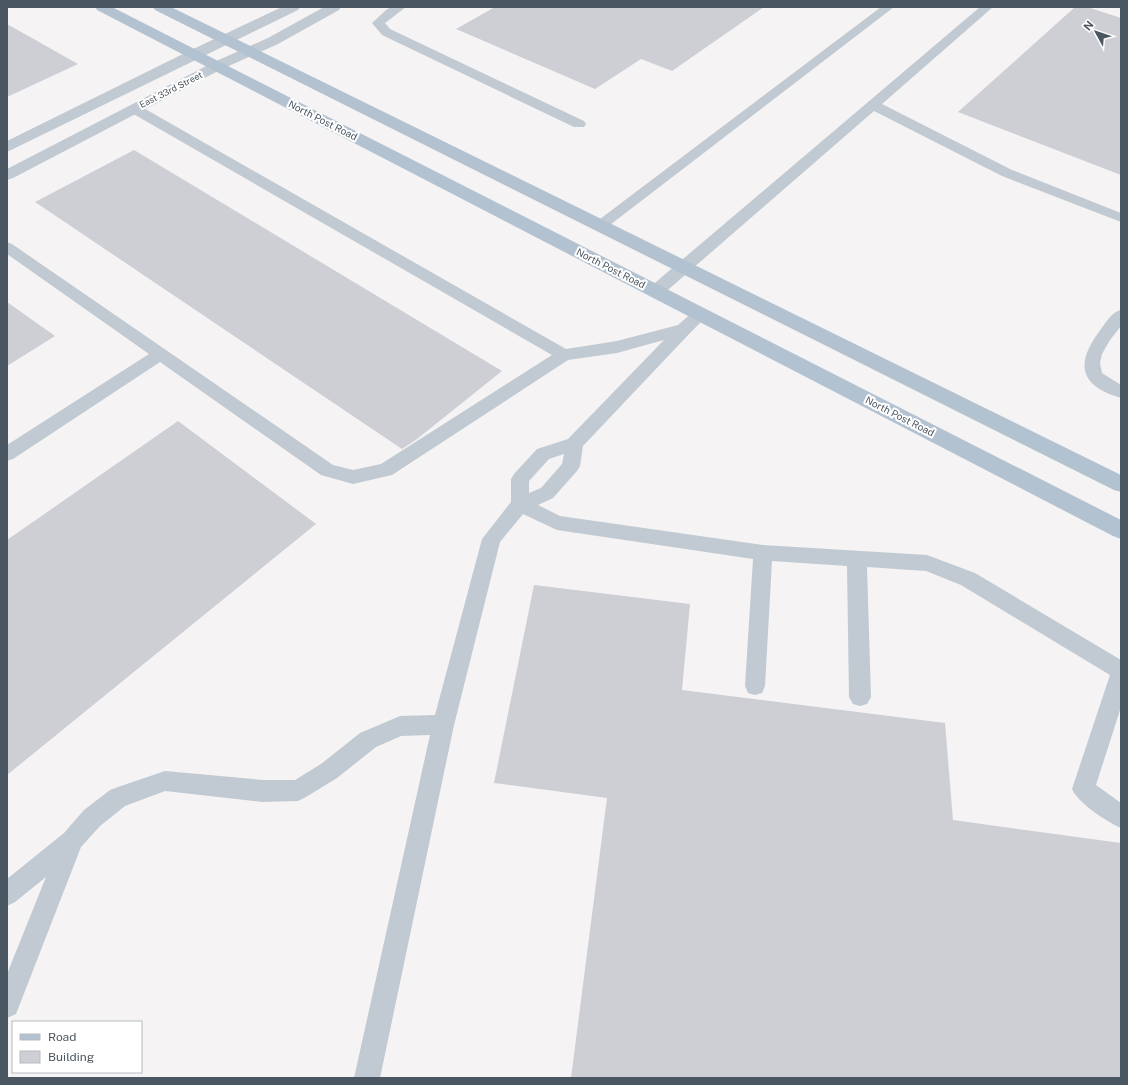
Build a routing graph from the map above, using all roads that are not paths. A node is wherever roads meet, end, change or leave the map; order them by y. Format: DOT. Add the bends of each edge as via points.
graph roads {
  1 [pos="102,7"];
  2 [pos="160,7"];
  3 [pos="293,7"];
  4 [pos="334,7"];
  5 [pos="400,7"];
  6 [pos="888,7"];
  7 [pos="987,7"];
  8 [pos="226,39"];
  9 [pos="250,51"];
  10 [pos="194,54"];
  11 [pos="217,66"];
  12 [pos="873,105"];
  13 [pos="135,109"];
  14 [pos="579,124"];
  15 [pos="7,147"];
  16 [pos="7,175"];
  17 [pos="1121,218"];
  18 [pos="601,225"];
  19 [pos="7,247"];
  20 [pos="685,267"];
  21 [pos="656,291"];
  22 [pos="701,314"];
  23 [pos="1121,315"];
  24 [pos="684,329"];
  25 [pos="160,354"];
  26 [pos="564,355"];
  27 [pos="1121,392"];
  28 [pos="574,444"];
  29 [pos="7,454"];
  30 [pos="1121,484"];
  31 [pos="520,504"];
  32 [pos="1121,530"];
  33 [pos="763,553"];
  34 [pos="857,559"];
  35 [pos="1121,671"];
  36 [pos="1121,675"];
  37 [pos="755,686"];
  38 [pos="860,697"];
  39 [pos="443,725"];
  40 [pos="1121,817"];
  41 [pos="72,841"];
  42 [pos="7,894"];
  43 [pos="7,1005"];
  44 [pos="367,1078"];
  1 -- 10 [label="main road, North Post Road"];
  2 -- 8 [label="main road"];
  3 -- 8 [label="street"];
  4 -- 9 [label="street, East 33rd Street"];
  5 -- 14 [label="lane" via="378,23 386,32"];
  6 -- 18 [label="lane"];
  7 -- 12 [label="lane"];
  8 -- 9 [label="main road"];
  8 -- 10 [label="street"];
  9 -- 11 [label="street, East 33rd Street"];
  9 -- 18 [label="main road"];
  10 -- 11 [label="main road, North Post Road"];
  10 -- 15 [label="street"];
  11 -- 13 [label="street, East 33rd Street"];
  11 -- 21 [label="main road, North Post Road"];
  12 -- 17 [label="lane" via="1007,173"];
  12 -- 20 [label="lane"];
  13 -- 16 [label="street, East 33rd Street"];
  13 -- 26 [label="lane"];
  18 -- 20 [label="main road"];
  19 -- 25 [label="lane"];
  20 -- 21 [label="lane"];
  20 -- 30 [label="main road"];
  21 -- 22 [label="main road, North Post Road"];
  22 -- 24 [label="lane"];
  22 -- 32 [label="main road, North Post Road"];
  23 -- 27 [label="lane" via="1103,338 1092,360 1092,369 1095,377"];
  24 -- 26 [label="lane" via="616,347"];
  24 -- 28 [label="lane"];
  25 -- 26 [label="lane" via="328,470 353,477 386,470"];
  25 -- 29 [label="lane"];
  28 -- 31 [label="lane" via="571,466 548,493"];
  28 -- 31 [label="lane" via="543,454 520,479"];
  31 -- 33 [label="lane" via="557,523"];
  31 -- 39 [label="lane" via="491,539"];
  33 -- 34 [label="lane"];
  33 -- 37 [label="lane"];
  34 -- 35 [label="lane" via="927,563 968,579"];
  34 -- 38 [label="lane"];
  36 -- 40 [label="lane" via="1083,789"];
  39 -- 41 [label="lane" via="400,726 368,740 329,771 298,790 263,791 165,781 118,798 92,818"];
  39 -- 44 [label="lane"];
  41 -- 42 [label="lane"];
  41 -- 43 [label="lane"];
}
